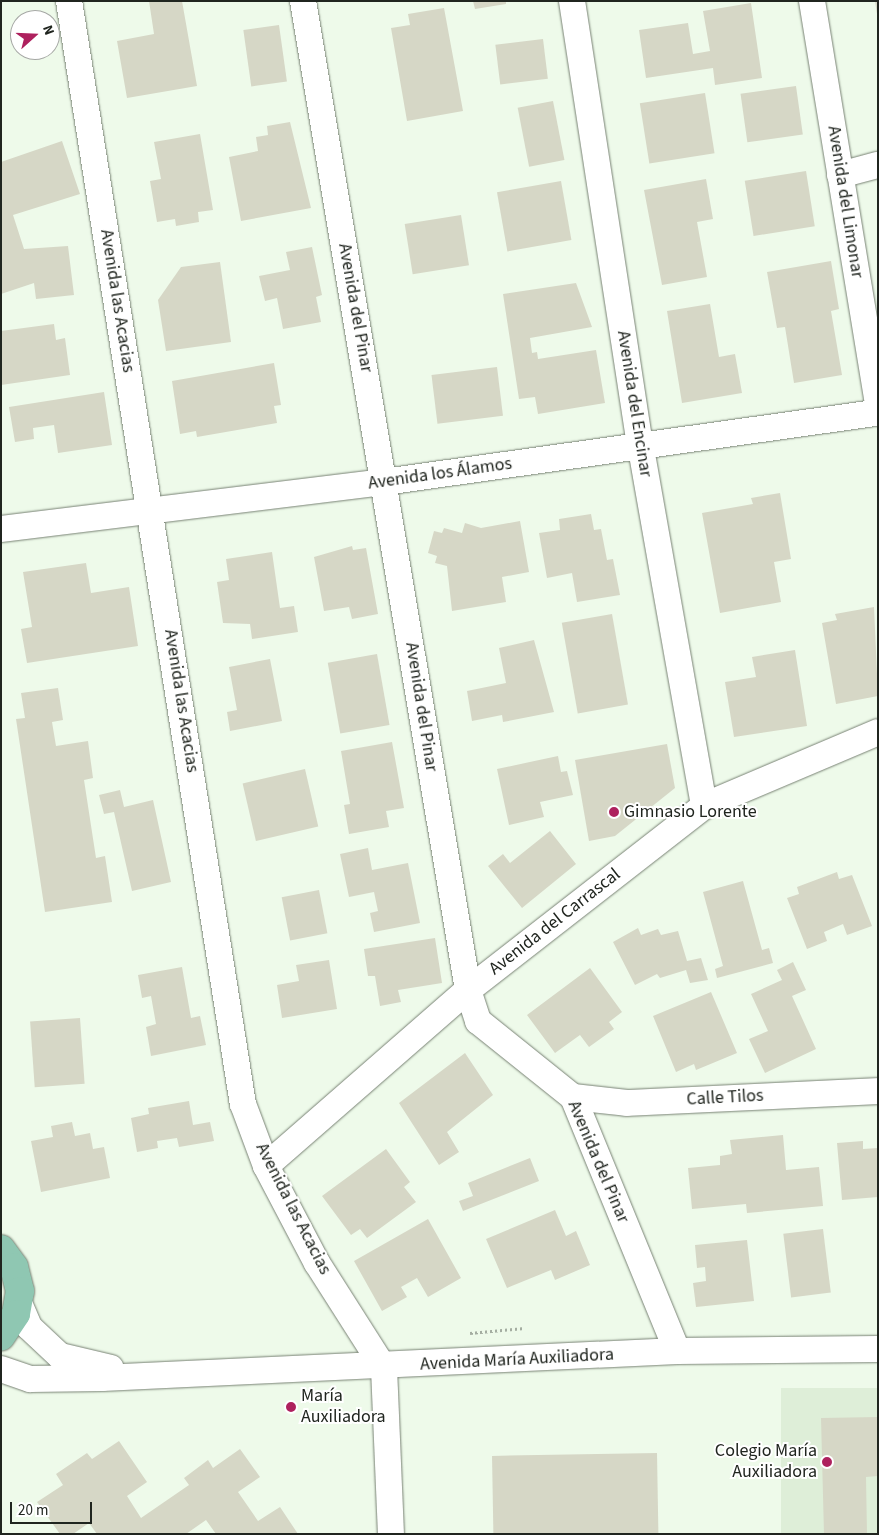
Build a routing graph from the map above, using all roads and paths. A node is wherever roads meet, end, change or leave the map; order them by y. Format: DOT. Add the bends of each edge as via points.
graph roads {
  1 [pos="69,1"];
  2 [pos="303,1"];
  3 [pos="572,1"];
  4 [pos="812,1"];
  5 [pos="878,165"];
  6 [pos="840,175"];
  7 [pos="878,403"];
  8 [pos="878,412"];
  9 [pos="640,445"];
  10 [pos="384,482"];
  11 [pos="150,511"];
  12 [pos="1,529"];
  13 [pos="878,732"];
  14 [pos="704,806"];
  15 [pos="468,990"];
  16 [pos="878,1091"];
  17 [pos="573,1097"];
  18 [pos="266,1166"];
  19 [pos="1,1249"];
  20 [pos="19,1303"];
  21 [pos="1,1336"];
  22 [pos="878,1349"];
  23 [pos="677,1351"];
  24 [pos="384,1368"];
  25 [pos="1,1370"];
  26 [pos="157,1374"];
  27 [pos="30,1379"];
  28 [pos="1,1384"];
  29 [pos="390,1534"];
  1 -- 11 [label="street, Avenida las Acacias"];
  2 -- 10 [label="street, Avenida del Pinar"];
  3 -- 9 [label="street, Avenida del Encinar"];
  4 -- 6 [label="street, Avenida del Limonar"];
  5 -- 6 [label="street"];
  6 -- 7 [label="street, Avenida del Limonar"];
  8 -- 9 [label="street, Avenida los Álamos"];
  9 -- 10 [label="street, Avenida los Álamos"];
  9 -- 14 [label="street, Avenida del Encinar"];
  10 -- 11 [label="street, Avenida los Álamos"];
  10 -- 15 [label="street, Avenida del Pinar"];
  11 -- 12 [label="street, Avenida los Álamos"];
  11 -- 18 [label="street, Avenida las Acacias" via="243,1104"];
  13 -- 14 [label="street, Avenida del Carrascal"];
  14 -- 15 [label="street, Avenida del Carrascal"];
  15 -- 17 [label="street, Avenida del Pinar" via="478,1021"];
  15 -- 18 [label="street, Avenida del Carrascal"];
  16 -- 17 [label="street, Calle Tilos" via="627,1103"];
  17 -- 23 [label="street, Avenida del Pinar"];
  18 -- 24 [label="street, Avenida las Acacias" via="317,1263"];
  19 -- 20 [label="main road" via="18,1278"];
  20 -- 21 [label="main road"];
  20 -- 26 [label="street, Avenida María Auxiliadora" via="30,1327 60,1356"];
  22 -- 23 [label="street, Avenida María Auxiliadora"];
  23 -- 24 [label="street, Avenida María Auxiliadora"];
  24 -- 26 [label="street, Avenida María Auxiliadora"];
  24 -- 29 [label="street"];
  25 -- 27 [label="street, Avenida María Auxiliadora"];
  26 -- 27 [label="street, Avenida María Auxiliadora"];
  27 -- 28 [label="street"];
}
